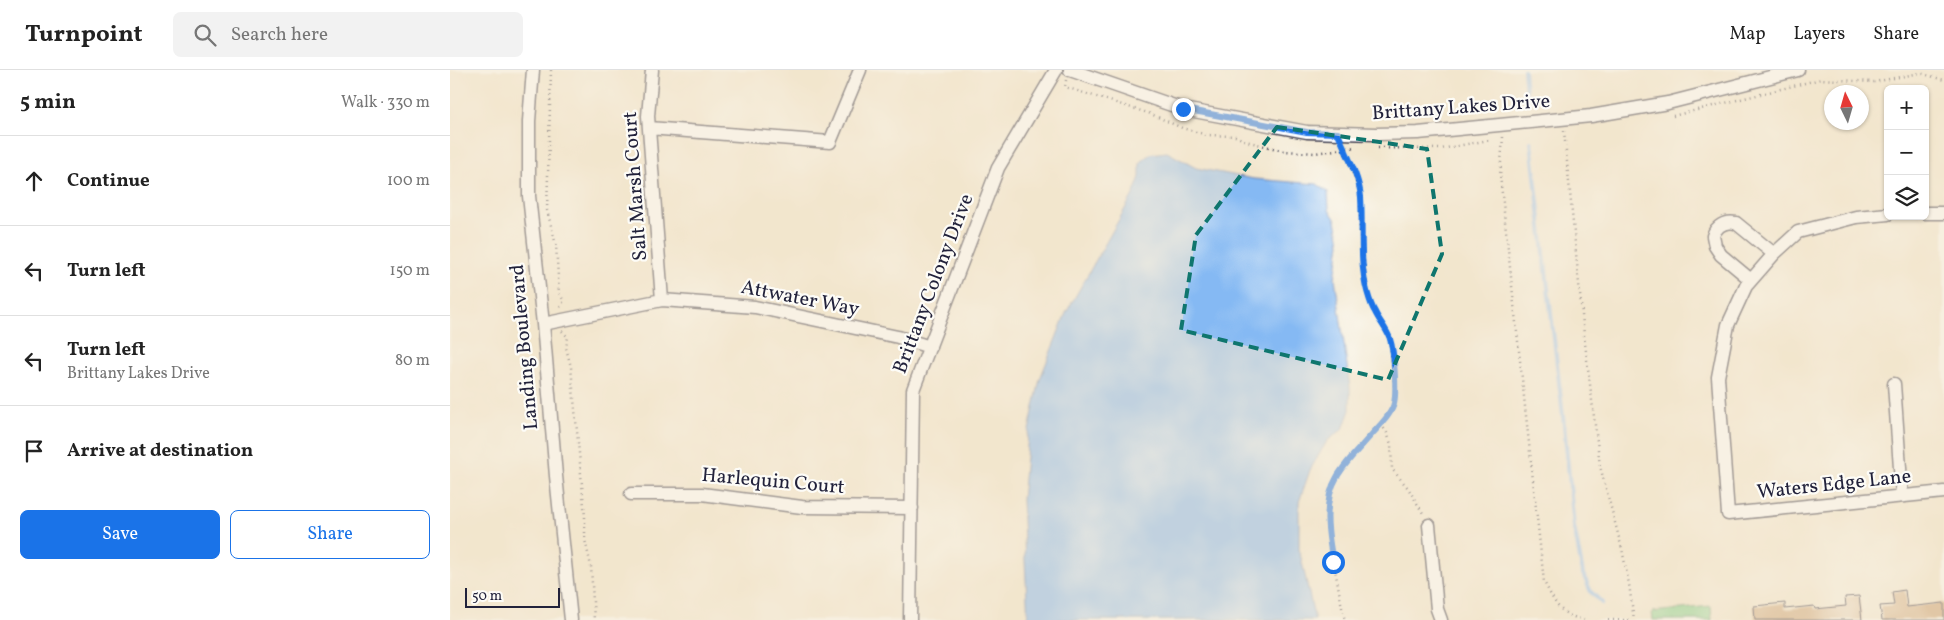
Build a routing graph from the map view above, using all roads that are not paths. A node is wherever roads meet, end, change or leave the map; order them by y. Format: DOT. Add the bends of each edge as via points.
graph roads {
  1 [pos="533,70"];
  2 [pos="652,70"];
  3 [pos="860,70"];
  4 [pos="1056,70"];
  5 [pos="1070,70"];
  6 [pos="1798,70"];
  7 [pos="649,128"];
  8 [pos="1929,213"];
  9 [pos="1944,213"];
  10 [pos="1884,214"];
  11 [pos="1774,254"];
  12 [pos="1751,280"];
  13 [pos="662,300"];
  14 [pos="543,324"];
  15 [pos="930,347"];
  16 [pos="1894,384"];
  17 [pos="1944,492"];
  18 [pos="631,494"];
  19 [pos="1902,496"];
  20 [pos="912,508"];
  21 [pos="1429,525"];
  22 [pos="571,620"];
  23 [pos="910,620"];
  24 [pos="1441,620"];
  1 -- 14 [label="street, Landing Boulevard" via="529,196"];
  2 -- 7 [label="street, Salt Marsh Court"];
  3 -- 7 [label="street" via="830,142"];
  4 -- 15 [label="street, Brittany Colony Drive" via="998,168"];
  5 -- 6 [label="street, Brittany Lakes Drive" via="1183,109 1307,132 1338,133 1418,133 1591,116 1668,103"];
  7 -- 13 [label="street, Salt Marsh Court"];
  8 -- 9 [label="street"];
  10 -- 11 [label="street" via="1856,217 1798,232"];
  11 -- 12 [label="street"];
  11 -- 12 [label="street" via="1736,223 1729,222 1718,228 1713,236 1717,250"];
  12 -- 19 [label="street, Waters Edge Lane" via="1728,325 1718,377 1728,514"];
  13 -- 14 [label="street, Attwater Way"];
  13 -- 15 [label="street, Attwater Way" via="755,306"];
  14 -- 22 [label="street, Landing Boulevard"];
  15 -- 20 [label="street, Brittany Colony Drive" via="913,390"];
  16 -- 19 [label="street"];
  17 -- 19 [label="street, Waters Edge Lane"];
  18 -- 20 [label="street, Harlequin Court" via="702,494 802,507"];
  20 -- 23 [label="street, Brittany Colony Drive"];
  21 -- 24 [label="street"];
}
